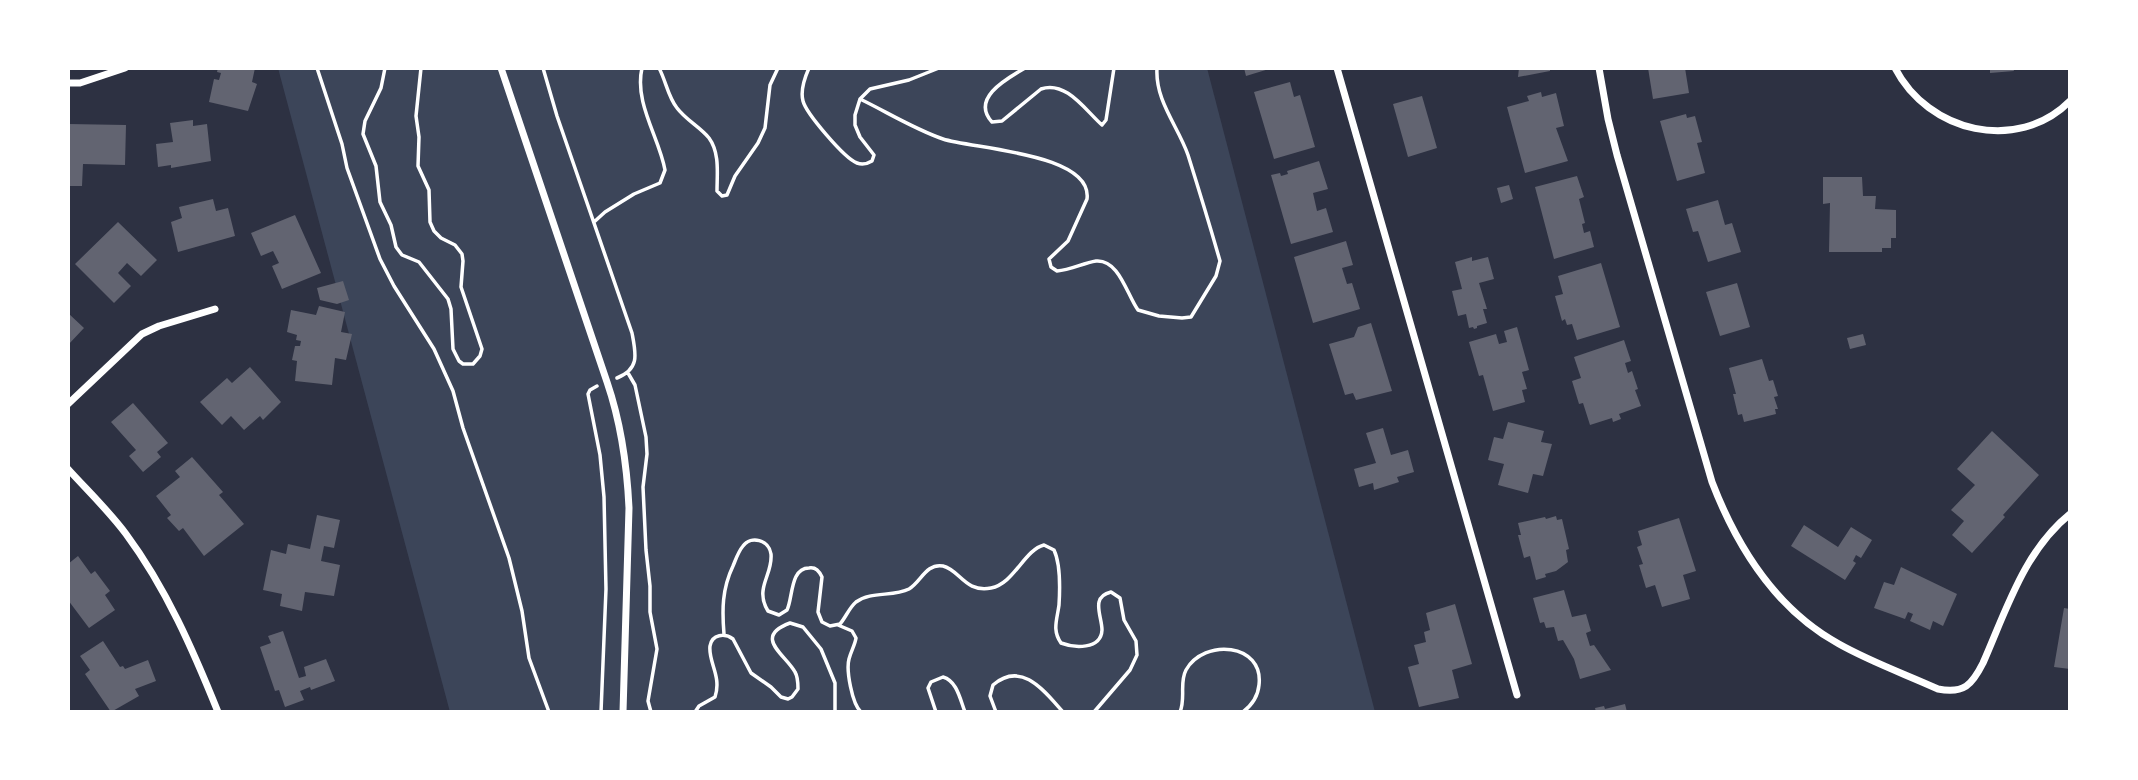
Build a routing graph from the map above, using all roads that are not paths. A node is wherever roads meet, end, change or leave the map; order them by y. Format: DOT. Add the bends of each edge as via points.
graph roads {
  1 [pos="125,68"];
  2 [pos="501,68"];
  3 [pos="1337,68"];
  4 [pos="1599,68"];
  5 [pos="1895,68"];
  6 [pos="68,83"];
  7 [pos="2070,101"];
  8 [pos="215,309"];
  9 [pos="68,404"];
  10 [pos="68,469"];
  11 [pos="2070,514"];
  12 [pos="1517,695"];
  13 [pos="218,712"];
  14 [pos="623,712"];
  1 -- 6 [label="street"];
  2 -- 14 [label="street" via="620,428 629,508"];
  3 -- 12 [label="street"];
  4 -- 11 [label="street" via="1617,155 1712,482 1743,549 1787,604 1850,649 1938,689 1963,689 1983,663 2027,563"];
  5 -- 7 [label="street" via="1925,106 1974,129 2015,130 2049,118"];
  8 -- 9 [label="street" via="142,334"];
  10 -- 13 [label="street" via="125,532 158,581 195,653"];
}
